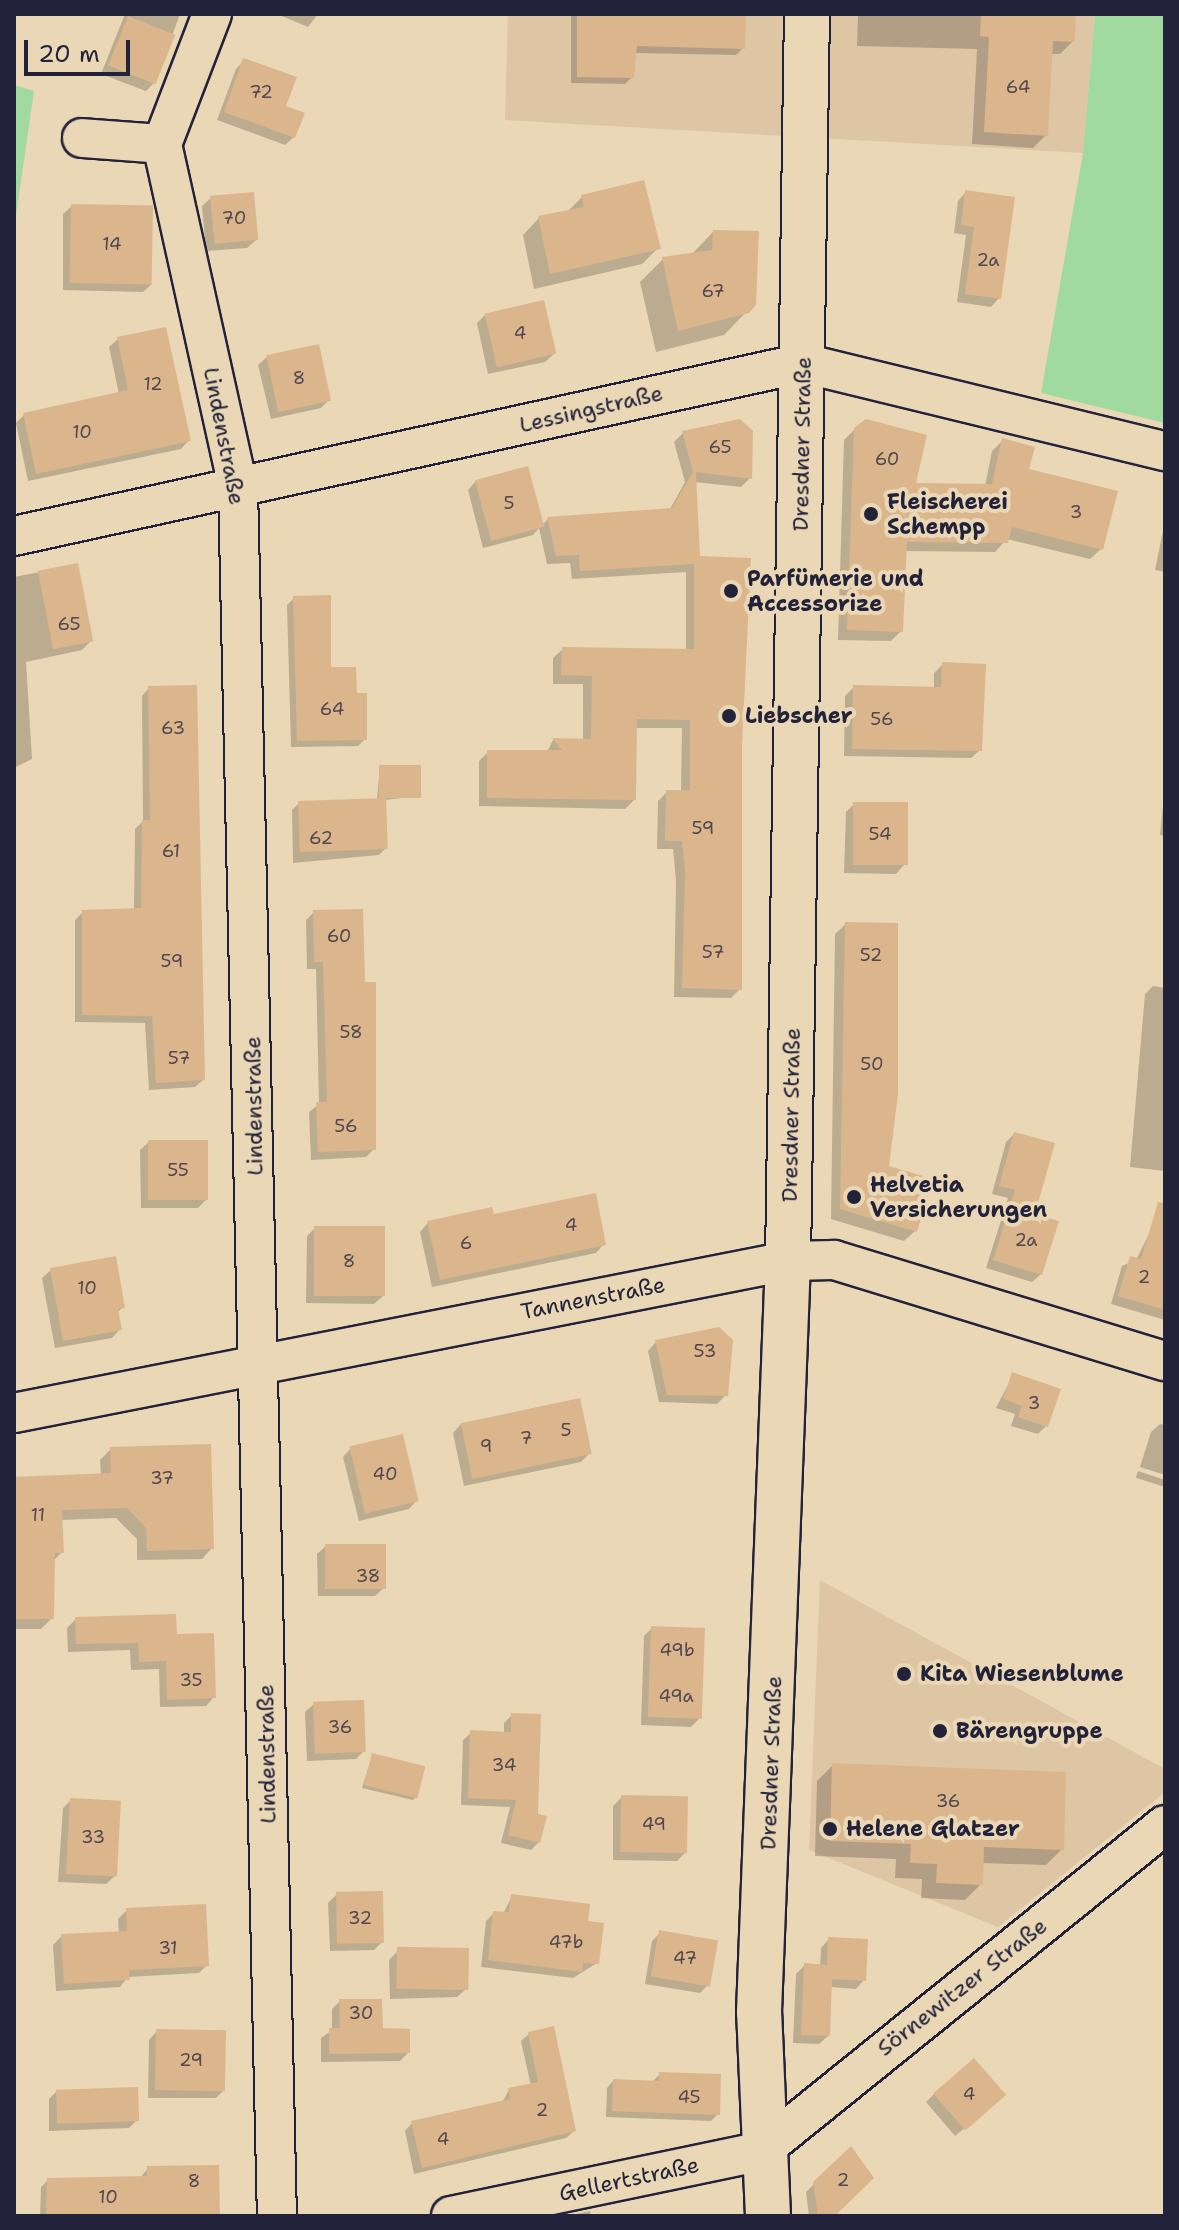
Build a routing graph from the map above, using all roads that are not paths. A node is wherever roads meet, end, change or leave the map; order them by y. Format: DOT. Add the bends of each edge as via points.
graph roads {
  1 [pos="212,14"];
  2 [pos="807,14"];
  3 [pos="82,138"];
  4 [pos="162,144"];
  5 [pos="803,363"];
  6 [pos="1165,451"];
  7 [pos="238,488"];
  8 [pos="14,536"];
  9 [pos="788,1261"];
  10 [pos="260,1361"];
  11 [pos="1165,1361"];
  12 [pos="14,1413"];
  13 [pos="1165,1825"];
  14 [pos="761,2151"];
  15 [pos="277,2216"];
  16 [pos="451,2216"];
  17 [pos="768,2216"];
  1 -- 4 [label="street"];
  2 -- 5 [label="main road, Dresdner Straße"];
  3 -- 4 [label="street"];
  4 -- 7 [label="street, Lindenstraße"];
  5 -- 6 [label="street, Lessingstraße"];
  5 -- 7 [label="street, Lessingstraße"];
  5 -- 9 [label="main road, Dresdner Straße"];
  7 -- 8 [label="street, Lessingstraße"];
  7 -- 10 [label="street, Lindenstraße"];
  9 -- 10 [label="street, Tannenstraße"];
  9 -- 11 [label="street, Tannenstraße" via="834,1260"];
  9 -- 14 [label="main road, Dresdner Straße" via="759,2012"];
  10 -- 12 [label="street, Tannenstraße"];
  10 -- 15 [label="street, Lindenstraße"];
  13 -- 14 [label="street, Sörnewitzer Straße"];
  14 -- 16 [label="street, Gellertstraße"];
  14 -- 17 [label="main road, Dresdner Straße"];
}
